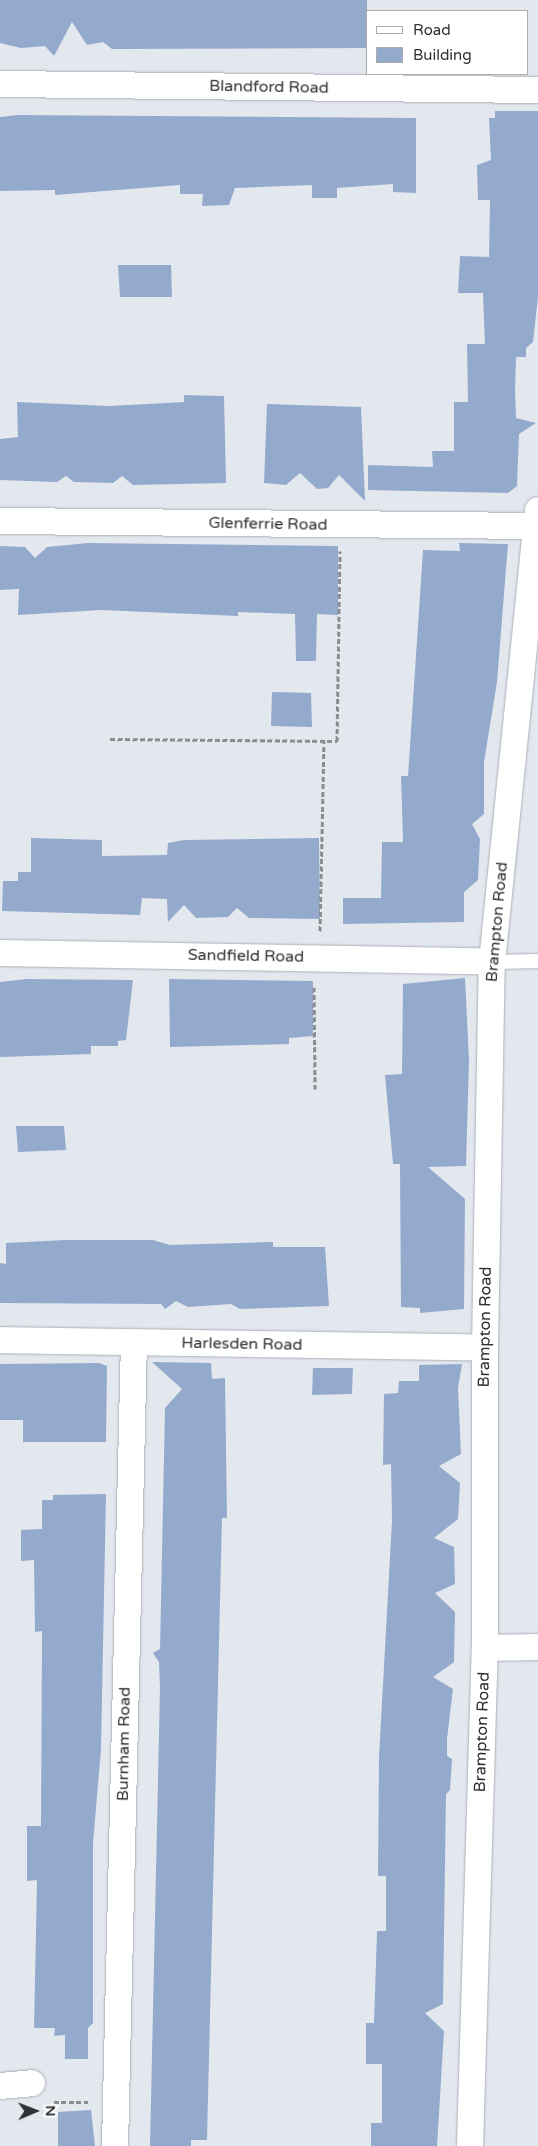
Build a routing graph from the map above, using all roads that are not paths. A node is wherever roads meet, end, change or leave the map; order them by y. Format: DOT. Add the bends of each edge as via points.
graph roads {
  1 [pos="0,84"];
  2 [pos="538,90"];
  3 [pos="537,518"];
  4 [pos="0,521"];
  5 [pos="0,953"];
  6 [pos="538,961"];
  7 [pos="492,962"];
  8 [pos="0,1340"];
  9 [pos="134,1342"];
  10 [pos="484,1348"];
  11 [pos="538,1647"];
  12 [pos="485,1648"];
  13 [pos="32,2083"];
  14 [pos="0,2086"];
  15 [pos="115,2146"];
  16 [pos="470,2146"];
  1 -- 2 [label="street, Blandford Road"];
  3 -- 4 [label="street, Glenferrie Road" via="340,525"];
  3 -- 7 [label="street, Brampton Road"];
  5 -- 7 [label="street, Sandfield Road"];
  6 -- 7 [label="lane"];
  7 -- 10 [label="street, Brampton Road"];
  8 -- 9 [label="street, Harlesden Road"];
  9 -- 10 [label="street, Harlesden Road"];
  9 -- 15 [label="street, Burnham Road"];
  10 -- 12 [label="street, Brampton Road"];
  11 -- 12 [label="street"];
  12 -- 16 [label="street, Brampton Road"];
  13 -- 14 [label="street"];
}
